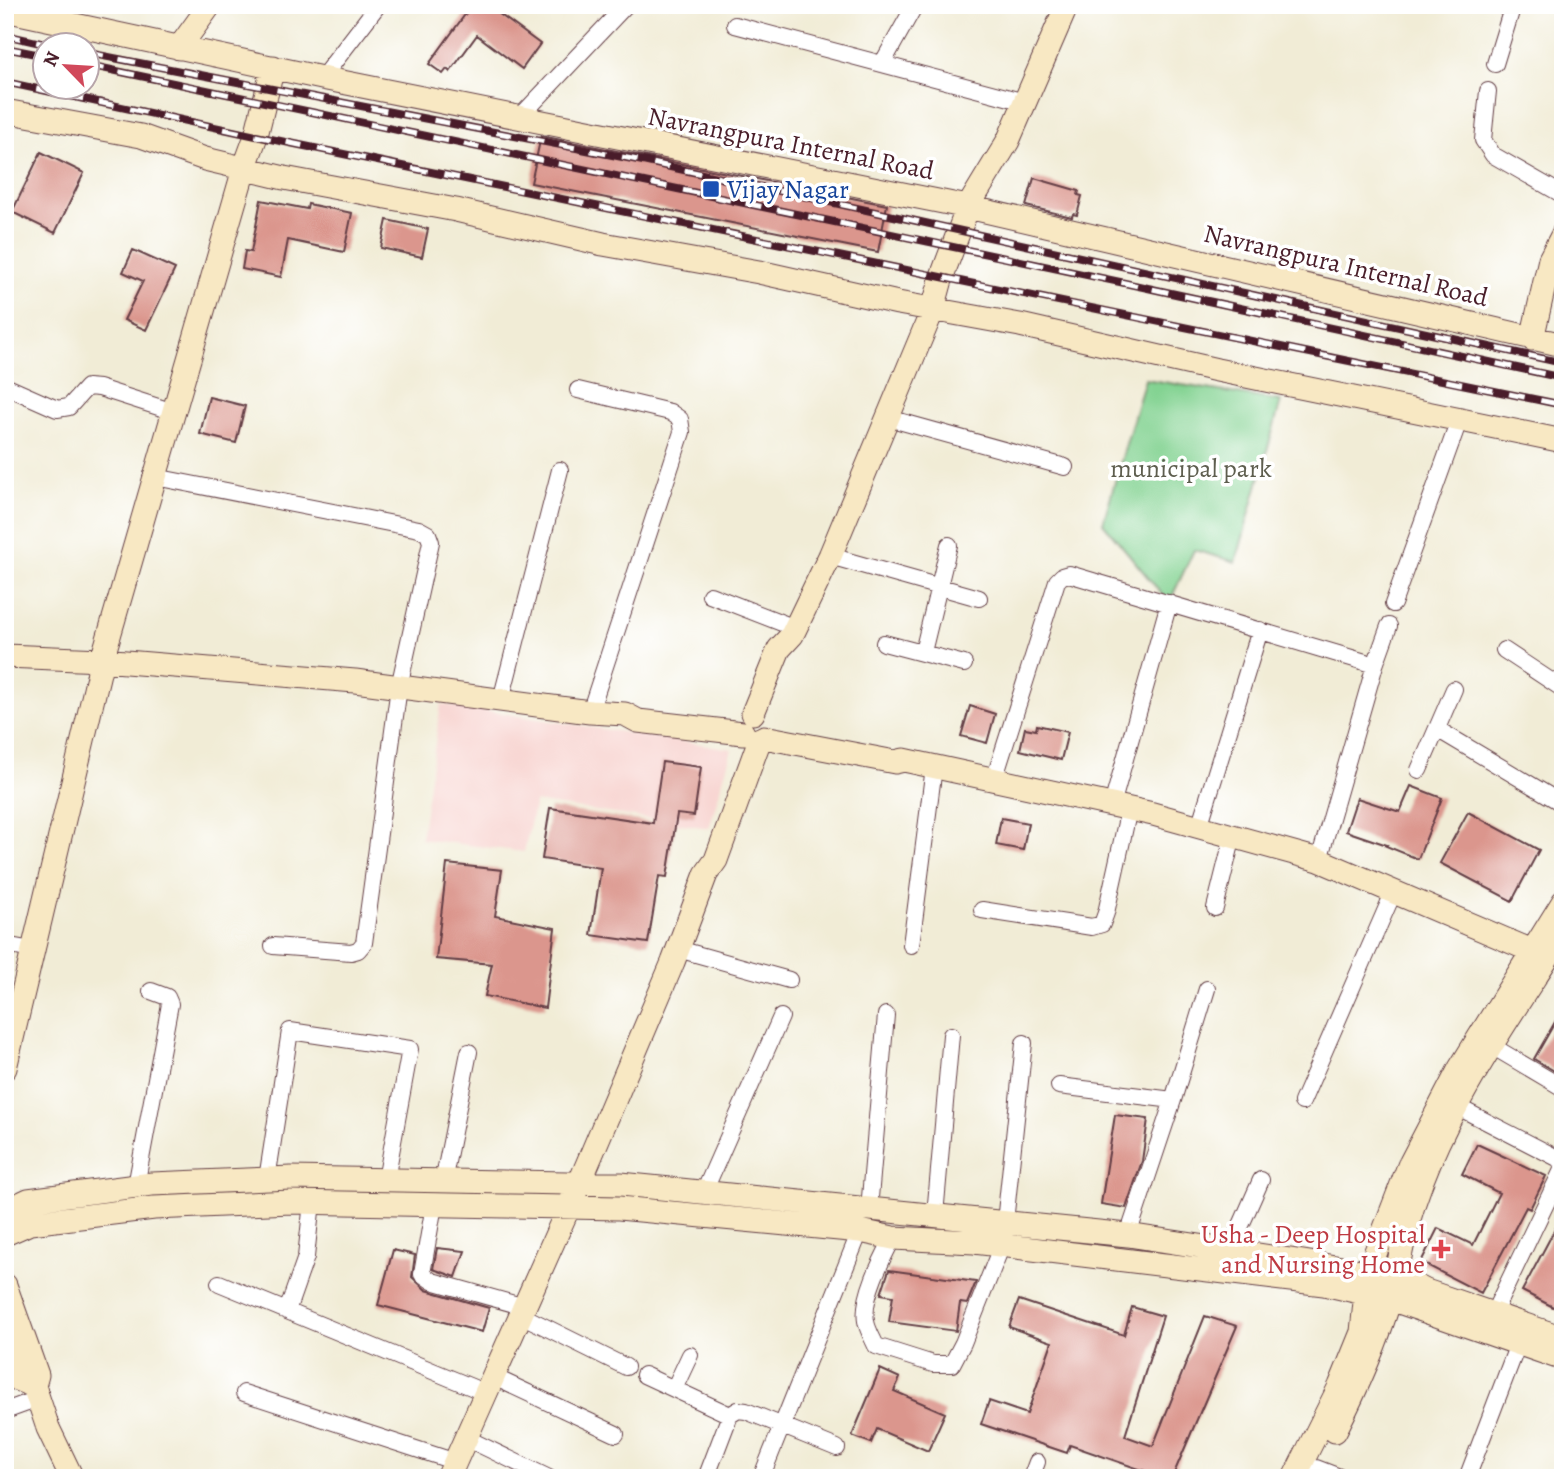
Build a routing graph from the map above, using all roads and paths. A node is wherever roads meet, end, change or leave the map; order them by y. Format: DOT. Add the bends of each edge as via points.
graph roads {
  1 [pos="210,5"];
  2 [pos="378,5"];
  3 [pos="626,5"];
  4 [pos="915,5"];
  5 [pos="1067,5"];
  6 [pos="1513,5"];
  7 [pos="5,10"];
  8 [pos="735,25"];
  9 [pos="179,48"];
  10 [pos="882,64"];
  11 [pos="1495,64"];
  12 [pos="273,67"];
  13 [pos="322,78"];
  14 [pos="1488,91"];
  15 [pos="1025,102"];
  16 [pos="5,111"];
  17 [pos="520,117"];
  18 [pos="244,169"];
  19 [pos="1563,195"];
  20 [pos="968,207"];
  21 [pos="1563,234"];
  22 [pos="933,309"];
  23 [pos="1532,339"];
  24 [pos="1563,345"];
  25 [pos="5,386"];
  26 [pos="579,390"];
  27 [pos="174,412"];
  28 [pos="888,418"];
  29 [pos="1460,418"];
  30 [pos="1563,441"];
  31 [pos="1065,467"];
  32 [pos="561,470"];
  33 [pos="155,477"];
  34 [pos="949,545"];
  35 [pos="830,556"];
  36 [pos="939,587"];
  37 [pos="710,595"];
  38 [pos="979,598"];
  39 [pos="1169,603"];
  40 [pos="1392,604"];
  41 [pos="1388,626"];
  42 [pos="1259,630"];
  43 [pos="794,631"];
  44 [pos="884,643"];
  45 [pos="1504,650"];
  46 [pos="923,652"];
  47 [pos="5,656"];
  48 [pos="102,660"];
  49 [pos="964,664"];
  50 [pos="1375,664"];
  51 [pos="399,687"];
  52 [pos="1563,688"];
  53 [pos="1454,689"];
  54 [pos="501,700"];
  55 [pos="590,712"];
  56 [pos="756,727"];
  57 [pos="1437,729"];
  58 [pos="934,767"];
  59 [pos="1419,770"];
  60 [pos="994,780"];
  61 [pos="1563,804"];
  62 [pos="1120,807"];
  63 [pos="1199,827"];
  64 [pos="1233,836"];
  65 [pos="1319,860"];
  66 [pos="1394,891"];
  67 [pos="1563,902"];
  68 [pos="1215,908"];
  69 [pos="982,910"];
  70 [pos="1563,933"];
  71 [pos="5,945"];
  72 [pos="911,945"];
  73 [pos="273,946"];
  74 [pos="678,949"];
  75 [pos="32,950"];
  76 [pos="1540,954"];
  77 [pos="789,980"];
  78 [pos="1207,989"];
  79 [pos="151,991"];
  80 [pos="886,1015"];
  81 [pos="781,1017"];
  82 [pos="951,1035"];
  83 [pos="1024,1043"];
  84 [pos="1492,1046"];
  85 [pos="468,1052"];
  86 [pos="5,1068"];
  87 [pos="1059,1086"];
  88 [pos="1563,1088"];
  89 [pos="1173,1100"];
  90 [pos="1302,1102"];
  91 [pos="1458,1107"];
  92 [pos="1563,1161"];
  93 [pos="1563,1168"];
  94 [pos="267,1179"];
  95 [pos="386,1180"];
  96 [pos="1261,1180"];
  97 [pos="443,1182"];
  98 [pos="579,1184"];
  99 [pos="136,1186"];
  100 [pos="704,1192"];
  101 [pos="312,1202"];
  102 [pos="434,1205"];
  103 [pos="569,1207"];
  104 [pos="869,1209"];
  105 [pos="5,1211"];
  106 [pos="935,1215"];
  107 [pos="1005,1222"];
  108 [pos="860,1231"];
  109 [pos="5,1234"];
  110 [pos="1128,1236"];
  111 [pos="893,1238"];
  112 [pos="1002,1245"];
  113 [pos="1233,1251"];
  114 [pos="1368,1272"];
  115 [pos="1396,1276"];
  116 [pos="219,1283"];
  117 [pos="5,1285"];
  118 [pos="1365,1295"];
  119 [pos="1390,1299"];
  120 [pos="287,1311"];
  121 [pos="523,1311"];
  122 [pos="1493,1314"];
  123 [pos="1563,1338"];
  124 [pos="5,1342"];
  125 [pos="1518,1343"];
  126 [pos="690,1355"];
  127 [pos="1563,1359"];
  128 [pos="626,1367"];
  129 [pos="644,1375"];
  130 [pos="490,1385"];
  131 [pos="674,1389"];
  132 [pos="36,1393"];
  133 [pos="244,1394"];
  134 [pos="5,1410"];
  135 [pos="730,1415"];
  136 [pos="782,1425"];
  137 [pos="617,1434"];
  138 [pos="466,1438"];
  139 [pos="837,1448"];
  140 [pos="452,1470"];
  141 [pos="1313,1473"];
  142 [pos="72,1478"];
  143 [pos="549,1478"];
  144 [pos="706,1478"];
  145 [pos="761,1478"];
  146 [pos="1294,1478"];
  147 [pos="1342,1478"];
  148 [pos="1467,1478"];
  1 -- 9 [label="street"];
  2 -- 13 [label="street"];
  3 -- 17 [label="street"];
  4 -- 10 [label="street"];
  5 -- 15 [label="street"];
  6 -- 11 [label="street"];
  7 -- 9 [label="street, Navrangpura Internal Road"];
  8 -- 10 [label="street"];
  9 -- 12 [label="street, Navrangpura Internal Road"];
  10 -- 15 [label="street"];
  12 -- 13 [label="street, Navrangpura Internal Road"];
  12 -- 18 [label="street"];
  13 -- 17 [label="street, Navrangpura Internal Road"];
  14 -- 19 [label="street" via="1483,139 1493,155"];
  15 -- 20 [label="street" via="1008,141"];
  16 -- 18 [label="street" via="141,136"];
  17 -- 20 [label="street, Navrangpura Internal Road"];
  18 -- 22 [label="street"];
  18 -- 27 [label="street"];
  20 -- 22 [label="street"];
  20 -- 23 [label="street, Navrangpura Internal Road"];
  21 -- 23 [label="street" via="1550,259"];
  22 -- 28 [label="street"];
  22 -- 29 [label="street"];
  23 -- 24 [label="street, Navrangpura Internal Road"];
  25 -- 27 [label="street" via="57,409 69,407 87,387"];
  26 -- 55 [label="street" via="670,412 680,419 682,432"];
  27 -- 33 [label="street"];
  28 -- 31 [label="street"];
  28 -- 35 [label="street"];
  29 -- 30 [label="street"];
  29 -- 40 [label="street"];
  32 -- 54 [label="street"];
  33 -- 48 [label="street"];
  33 -- 51 [label="street" via="428,534 431,542"];
  34 -- 36 [label="street"];
  35 -- 36 [label="street"];
  35 -- 43 [label="street"];
  36 -- 38 [label="street"];
  36 -- 46 [label="street"];
  37 -- 43 [label="street"];
  39 -- 42 [label="street"];
  39 -- 60 [label="street" via="1069,573 1062,576"];
  39 -- 62 [label="street"];
  41 -- 50 [label="street"];
  42 -- 50 [label="street"];
  42 -- 63 [label="street"];
  43 -- 56 [label="street" via="779,649"];
  44 -- 46 [label="street"];
  45 -- 52 [label="street"];
  46 -- 49 [label="street"];
  47 -- 48 [label="street"];
  48 -- 51 [label="street"];
  48 -- 75 [label="street"];
  50 -- 65 [label="street"];
  51 -- 54 [label="street"];
  51 -- 73 [label="street" via="364,943 351,951"];
  53 -- 57 [label="street"];
  54 -- 55 [label="street"];
  55 -- 56 [label="street" via="625,714 641,706"];
  56 -- 58 [label="street" via="898,752 904,760"];
  56 -- 74 [label="street" via="716,860 706,874"];
  57 -- 59 [label="street"];
  57 -- 61 [label="street"];
  58 -- 60 [label="street"];
  58 -- 72 [label="street"];
  60 -- 62 [label="street"];
  62 -- 63 [label="street"];
  62 -- 69 [label="street" via="1102,923 1092,927"];
  63 -- 64 [label="street"];
  64 -- 65 [label="street"];
  64 -- 68 [label="street"];
  65 -- 66 [label="street"];
  66 -- 76 [label="street"];
  66 -- 90 [label="street"];
  67 -- 76 [label="street"];
  70 -- 76 [label="street"];
  71 -- 75 [label="street"];
  74 -- 77 [label="street"];
  74 -- 98 [label="street"];
  75 -- 86 [label="street"];
  76 -- 84 [label="street"];
  76 -- 114 [label="street" via="1460,1068 1409,1166"];
  78 -- 89 [label="street"];
  79 -- 99 [label="street" via="167,997 170,1004"];
  80 -- 104 [label="street"];
  81 -- 100 [label="street"];
  82 -- 106 [label="street"];
  83 -- 107 [label="street"];
  84 -- 88 [label="street"];
  84 -- 91 [label="street"];
  85 -- 97 [label="street"];
  87 -- 89 [label="street"];
  89 -- 110 [label="street"];
  91 -- 92 [label="street"];
  91 -- 115 [label="street" via="1423,1174"];
  93 -- 122 [label="street"];
  94 -- 95 [label="street"];
  94 -- 95 [label="street" via="290,1031 410,1049"];
  94 -- 99 [label="street"];
  95 -- 97 [label="street"];
  96 -- 113 [label="street"];
  97 -- 98 [label="street"];
  98 -- 100 [label="street"];
  98 -- 103 [label="street"];
  99 -- 105 [label="street" via="28,1200"];
  100 -- 104 [label="street"];
  101 -- 102 [label="street"];
  101 -- 109 [label="street" via="154,1208 30,1223"];
  101 -- 120 [label="street" via="306,1258"];
  102 -- 103 [label="street"];
  102 -- 121 [label="street" via="422,1274"];
  103 -- 108 [label="street"];
  103 -- 121 [label="street"];
  104 -- 106 [label="street"];
  106 -- 107 [label="street"];
  107 -- 110 [label="street"];
  108 -- 111 [label="street"];
  108 -- 136 [label="street"];
  110 -- 113 [label="street"];
  111 -- 112 [label="street"];
  111 -- 112 [label="street" via="878,1267 866,1322 876,1346 933,1364 952,1364"];
  112 -- 118 [label="street" via="1325,1284"];
  113 -- 114 [label="street"];
  114 -- 115 [label="street"];
  114 -- 118 [label="street"];
  115 -- 119 [label="street"];
  115 -- 122 [label="street"];
  116 -- 120 [label="street"];
  117 -- 132 [label="street" via="37,1375"];
  118 -- 119 [label="street"];
  118 -- 146 [label="street" via="1362,1332"];
  119 -- 125 [label="street"];
  119 -- 141 [label="street" via="1355,1392"];
  120 -- 130 [label="street"];
  121 -- 128 [label="street"];
  121 -- 130 [label="street"];
  122 -- 123 [label="street"];
  124 -- 132 [label="street" via="19,1380"];
  125 -- 127 [label="street"];
  125 -- 148 [label="street"];
  126 -- 131 [label="street"];
  129 -- 131 [label="street"];
  130 -- 137 [label="street"];
  130 -- 138 [label="street"];
  131 -- 135 [label="street"];
  132 -- 134 [label="street"];
  132 -- 142 [label="street"];
  133 -- 140 [label="street"];
  135 -- 136 [label="street" via="746,1411"];
  135 -- 144 [label="street"];
  136 -- 139 [label="street"];
  136 -- 145 [label="street"];
  138 -- 140 [label="street"];
  138 -- 143 [label="street"];
  141 -- 147 [label="street"];
}
